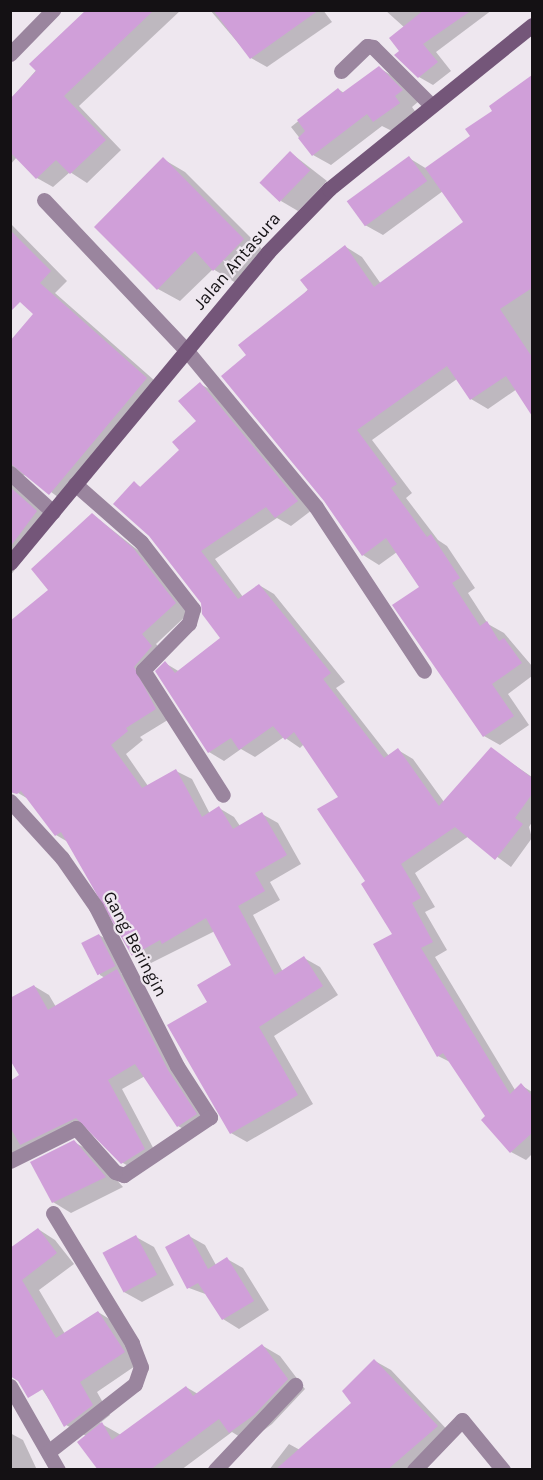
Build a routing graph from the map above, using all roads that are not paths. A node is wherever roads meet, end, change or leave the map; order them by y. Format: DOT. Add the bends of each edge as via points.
graph roads {
  1 [pos="53,10"];
  2 [pos="532,25"];
  3 [pos="10,54"];
  4 [pos="341,71"];
  5 [pos="431,105"];
  6 [pos="44,200"];
  7 [pos="187,351"];
  8 [pos="10,473"];
  9 [pos="75,483"];
  10 [pos="53,512"];
  11 [pos="10,563"];
  12 [pos="424,671"];
  13 [pos="223,795"];
  14 [pos="10,801"];
  15 [pos="10,1161"];
  16 [pos="53,1213"];
  17 [pos="295,1385"];
  18 [pos="10,1386"];
  19 [pos="48,1452"];
  20 [pos="58,1470"];
  21 [pos="215,1470"];
  22 [pos="414,1470"];
  23 [pos="503,1470"];
  1 -- 3 [label="street"];
  2 -- 5 [label="main road, Jalan Antasura"];
  4 -- 5 [label="street" via="367,46 373,47"];
  5 -- 7 [label="main road, Jalan Antasura" via="329,189 268,252"];
  6 -- 7 [label="street"];
  7 -- 9 [label="main road, Jalan Antasura"];
  7 -- 12 [label="street" via="316,507"];
  8 -- 10 [label="street"];
  9 -- 10 [label="main road, Jalan Antasura"];
  9 -- 13 [label="street" via="141,542 194,609 189,622 143,669"];
  10 -- 11 [label="main road, Jalan Antasura"];
  14 -- 15 [label="street, Gang Beringin" via="62,858 96,907 177,1066 210,1117 124,1175 116,1173 76,1128"];
  16 -- 19 [label="street" via="132,1343 141,1367 135,1384"];
  17 -- 21 [label="street"];
  18 -- 19 [label="street"];
  19 -- 20 [label="street"];
  22 -- 23 [label="street" via="462,1420"];
}
